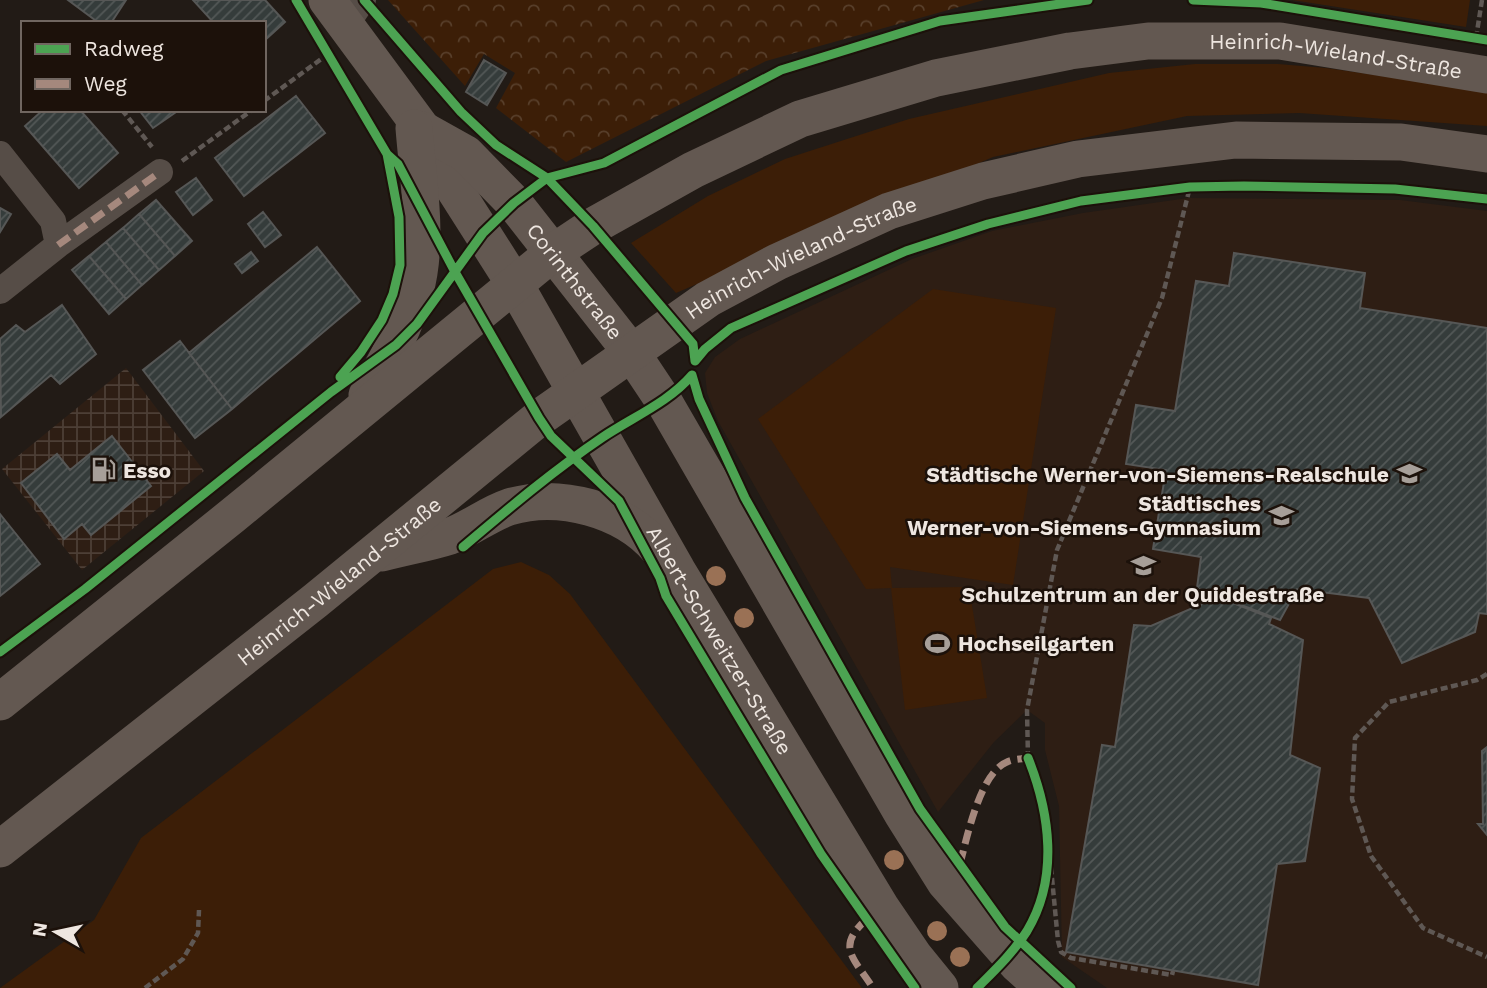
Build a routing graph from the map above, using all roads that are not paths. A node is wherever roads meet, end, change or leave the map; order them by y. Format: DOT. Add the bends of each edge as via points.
graph roads {
  1 [pos="341,20"];
  2 [pos="1487,75"];
  3 [pos="418,124"];
  4 [pos="0,154"];
  5 [pos="1487,154"];
  6 [pos="160,172"];
  7 [pos="58,245"];
  8 [pos="554,252"];
  9 [pos="514,283"];
  10 [pos="0,291"];
  11 [pos="631,352"];
  12 [pos="576,391"];
  13 [pos="356,415"];
  14 [pos="370,556"];
  15 [pos="677,570"];
  16 [pos="0,702"];
  17 [pos="0,849"];
  18 [pos="940,988"];
  19 [pos="1044,988"];
  1 -- 3 [label="main road, Corinthstraße"];
  2 -- 8 [label="main road, Heinrich-Wieland-Straße" via="1280,41 1148,41 1070,51 936,78 800,119 693,170"];
  3 -- 8 [label="main road, Corinthstraße" via="466,154"];
  3 -- 9 [label="main road, Corinthstraße"];
  3 -- 13 [label="main road" via="421,237 416,289 396,345"];
  4 -- 7 [label="street" via="53,221"];
  5 -- 11 [label="main road, Heinrich-Wieland-Straße" via="1401,142 1236,140 1078,159 983,181 889,211 708,299"];
  6 -- 7 [label="street"];
  7 -- 10 [label="street"];
  8 -- 9 [label="main road, Heinrich-Wieland-Straße"];
  8 -- 11 [label="main road, Corinthstraße"];
  9 -- 12 [label="main road, Albert-Schweitzer-Straße"];
  9 -- 13 [label="main road, Heinrich-Wieland-Straße"];
  11 -- 12 [label="main road, Heinrich-Wieland-Straße"];
  11 -- 19 [label="main road" via="945,882"];
  12 -- 14 [label="main road, Heinrich-Wieland-Straße"];
  12 -- 15 [label="main road, Albert-Schweitzer-Straße"];
  13 -- 16 [label="main road, Heinrich-Wieland-Straße"];
  14 -- 15 [label="main road" via="451,536 509,507 552,502 586,506 635,528"];
  14 -- 17 [label="main road, Heinrich-Wieland-Straße"];
  15 -- 18 [label="main road, Albert-Schweitzer-Straße" via="882,909"];
}
